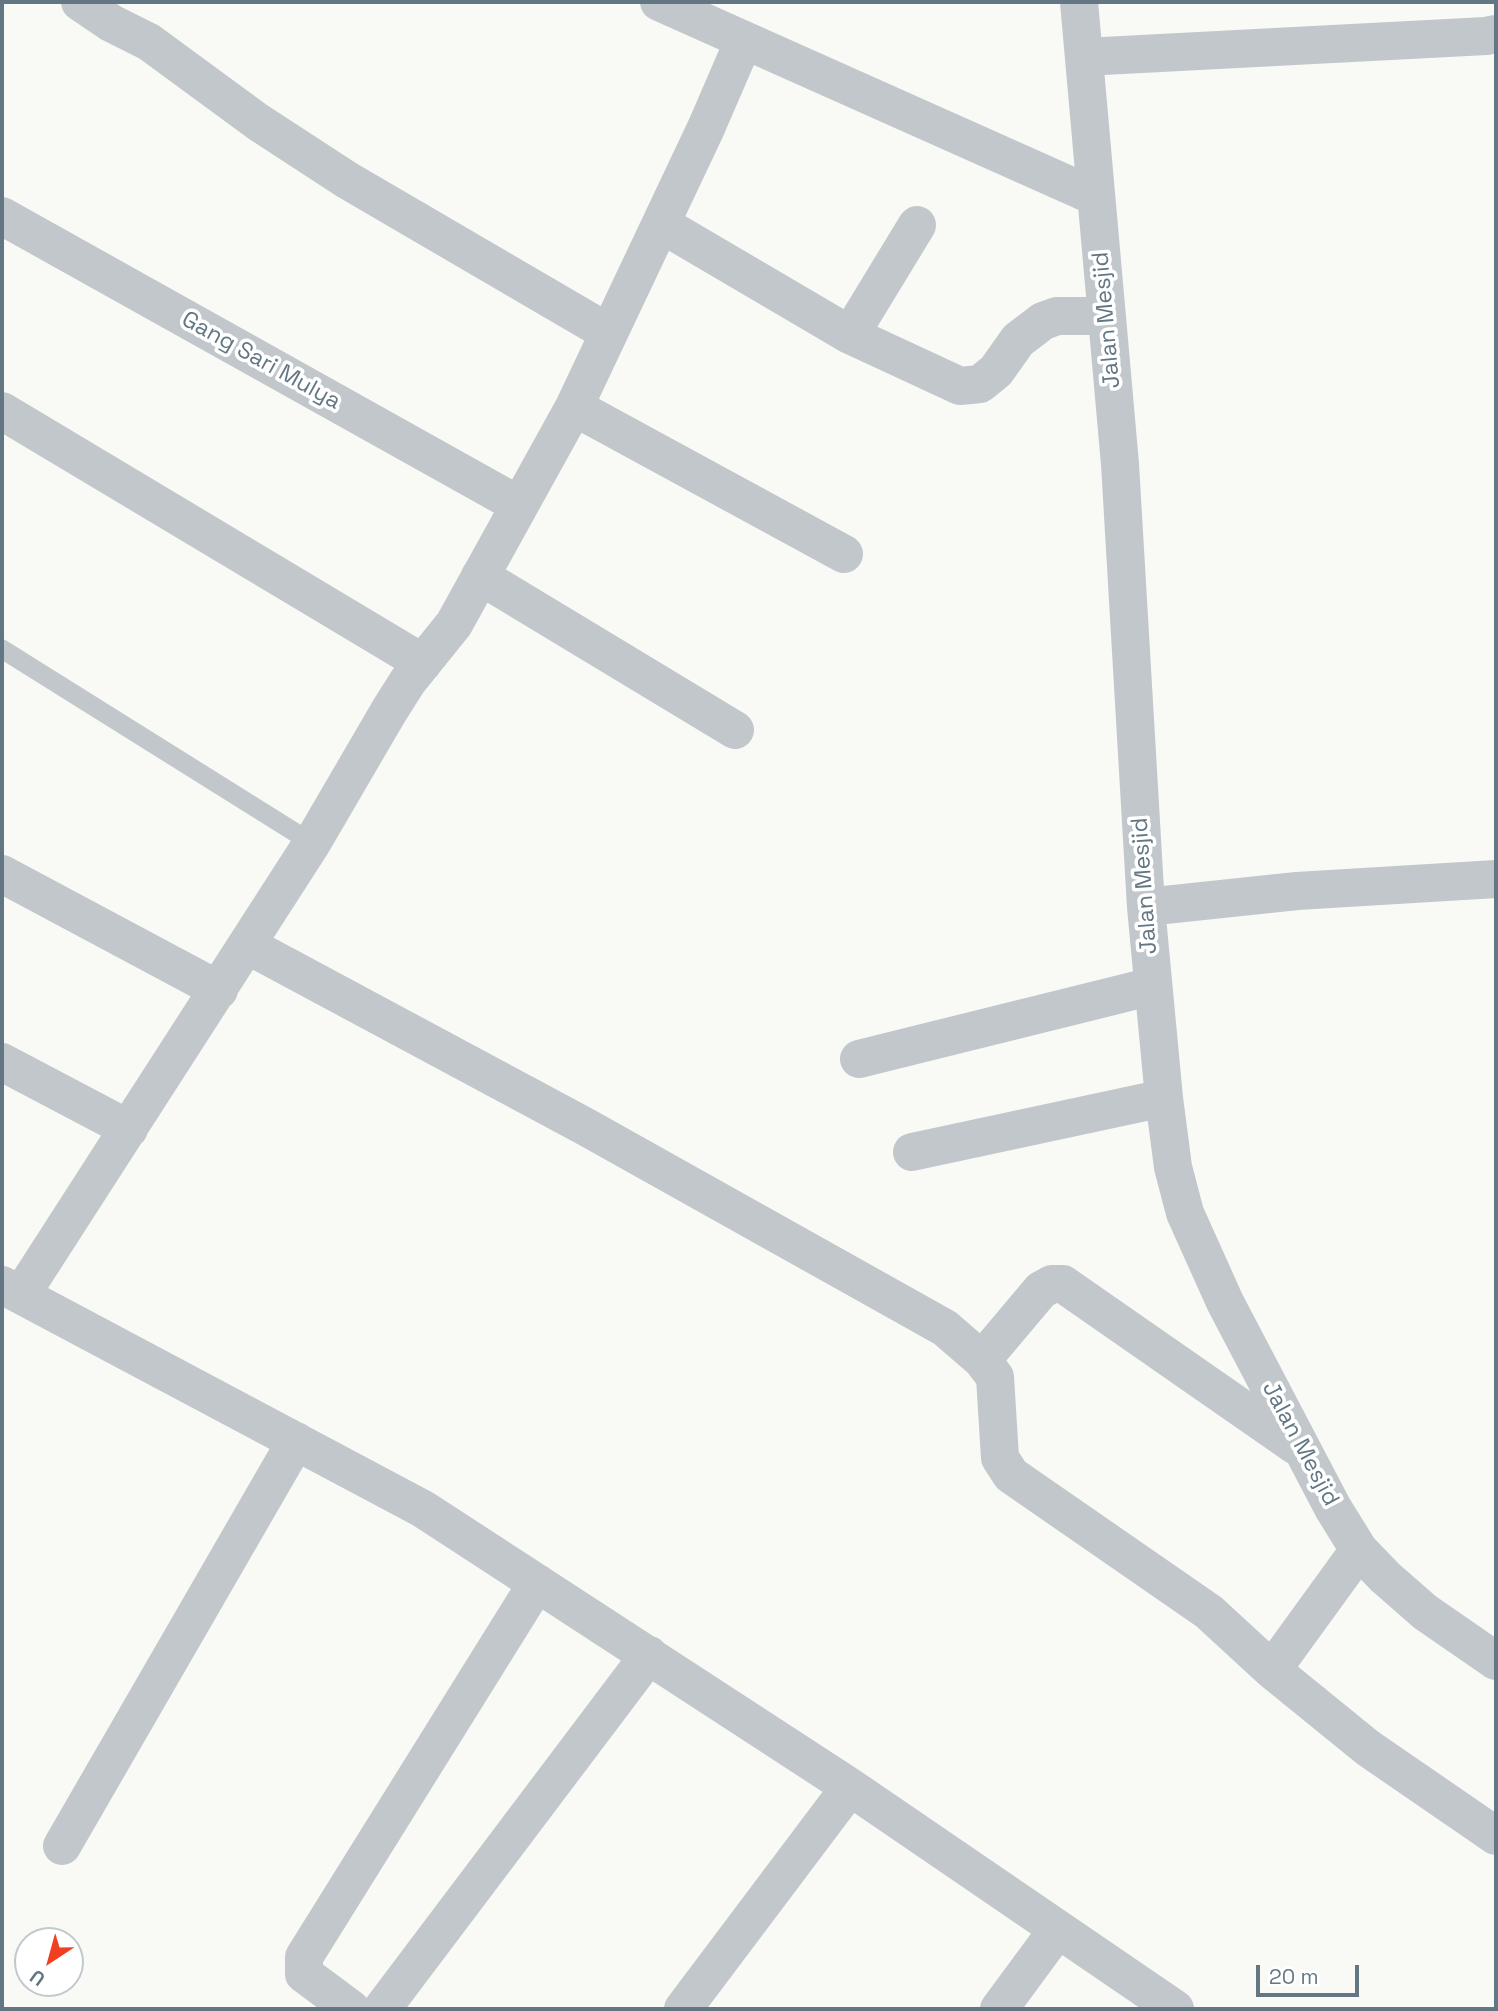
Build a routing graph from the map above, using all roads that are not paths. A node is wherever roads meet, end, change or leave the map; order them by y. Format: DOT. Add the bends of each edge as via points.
graph roads {
  1 [pos="80,2"];
  2 [pos="659,2"];
  3 [pos="1079,2"];
  4 [pos="1496,34"];
  5 [pos="744,40"];
  6 [pos="1084,57"];
  7 [pos="1096,197"];
  8 [pos="2,216"];
  9 [pos="661,224"];
  10 [pos="917,225"];
  11 [pos="1107,316"];
  12 [pos="609,333"];
  13 [pos="850,335"];
  14 [pos="574,407"];
  15 [pos="2,411"];
  16 [pos="519,505"];
  17 [pos="844,554"];
  18 [pos="480,576"];
  19 [pos="2,649"];
  20 [pos="423,663"];
  21 [pos="735,730"];
  22 [pos="312,843"];
  23 [pos="2,874"];
  24 [pos="1496,879"];
  25 [pos="1146,907"];
  26 [pos="247,945"];
  27 [pos="1153,986"];
  28 [pos="219,989"];
  29 [pos="859,1059"];
  30 [pos="2,1062"];
  31 [pos="1164,1098"];
  32 [pos="129,1129"];
  33 [pos="912,1152"];
  34 [pos="11,1290"];
  35 [pos="982,1360"];
  36 [pos="296,1441"];
  37 [pos="1303,1452"];
  38 [pos="1359,1550"];
  39 [pos="537,1583"];
  40 [pos="649,1655"];
  41 [pos="1496,1661"];
  42 [pos="1272,1670"];
  43 [pos="850,1787"];
  44 [pos="1496,1836"];
  45 [pos="62,1846"];
  46 [pos="1058,1929"];
  47 [pos="351,2009"];
  48 [pos="382,2009"];
  49 [pos="683,2009"];
  50 [pos="999,2009"];
  51 [pos="1175,2009"];
  1 -- 12 [label="street" via="149,42 347,180"];
  2 -- 5 [label="street"];
  3 -- 6 [label="street, Jalan Mesjid"];
  4 -- 6 [label="street"];
  5 -- 7 [label="street"];
  5 -- 9 [label="street"];
  6 -- 7 [label="street, Jalan Mesjid"];
  7 -- 11 [label="street, Jalan Mesjid"];
  8 -- 16 [label="street, Gang Sari Mulya"];
  9 -- 12 [label="street"];
  9 -- 13 [label="street"];
  10 -- 13 [label="street"];
  11 -- 13 [label="street" via="1057,316 1043,321 1018,340 996,371 980,384 960,386"];
  11 -- 25 [label="street, Jalan Mesjid"];
  12 -- 14 [label="street"];
  14 -- 16 [label="street"];
  14 -- 17 [label="street"];
  15 -- 20 [label="street"];
  16 -- 18 [label="street"];
  18 -- 20 [label="street" via="454,624"];
  18 -- 21 [label="street"];
  19 -- 22 [label="lane"];
  20 -- 22 [label="street" via="389,711"];
  22 -- 26 [label="street"];
  23 -- 28 [label="street"];
  24 -- 25 [label="street" via="1297,891"];
  25 -- 27 [label="street, Jalan Mesjid"];
  26 -- 28 [label="street"];
  26 -- 35 [label="street" via="586,1127 945,1328"];
  27 -- 29 [label="street"];
  27 -- 31 [label="street, Jalan Mesjid"];
  28 -- 32 [label="street"];
  30 -- 32 [label="street"];
  31 -- 33 [label="street"];
  31 -- 37 [label="street, Jalan Mesjid" via="1173,1167 1185,1213 1225,1302"];
  32 -- 34 [label="street"];
  34 -- 36 [label="street"];
  35 -- 37 [label="street" via="1041,1290 1063,1284"];
  35 -- 42 [label="street" via="995,1377 1000,1458 1011,1475 1209,1612"];
  36 -- 39 [label="street" via="423,1509"];
  36 -- 45 [label="street"];
  37 -- 38 [label="street, Jalan Mesjid"];
  38 -- 41 [label="street, Jalan Mesjid" via="1425,1612"];
  38 -- 42 [label="street"];
  39 -- 40 [label="street"];
  39 -- 47 [label="street" via="304,1957 304,1974"];
  40 -- 43 [label="street"];
  40 -- 48 [label="street"];
  42 -- 44 [label="street" via="1368,1748"];
  43 -- 46 [label="street"];
  43 -- 49 [label="street"];
  46 -- 50 [label="street"];
  46 -- 51 [label="street"];
}
